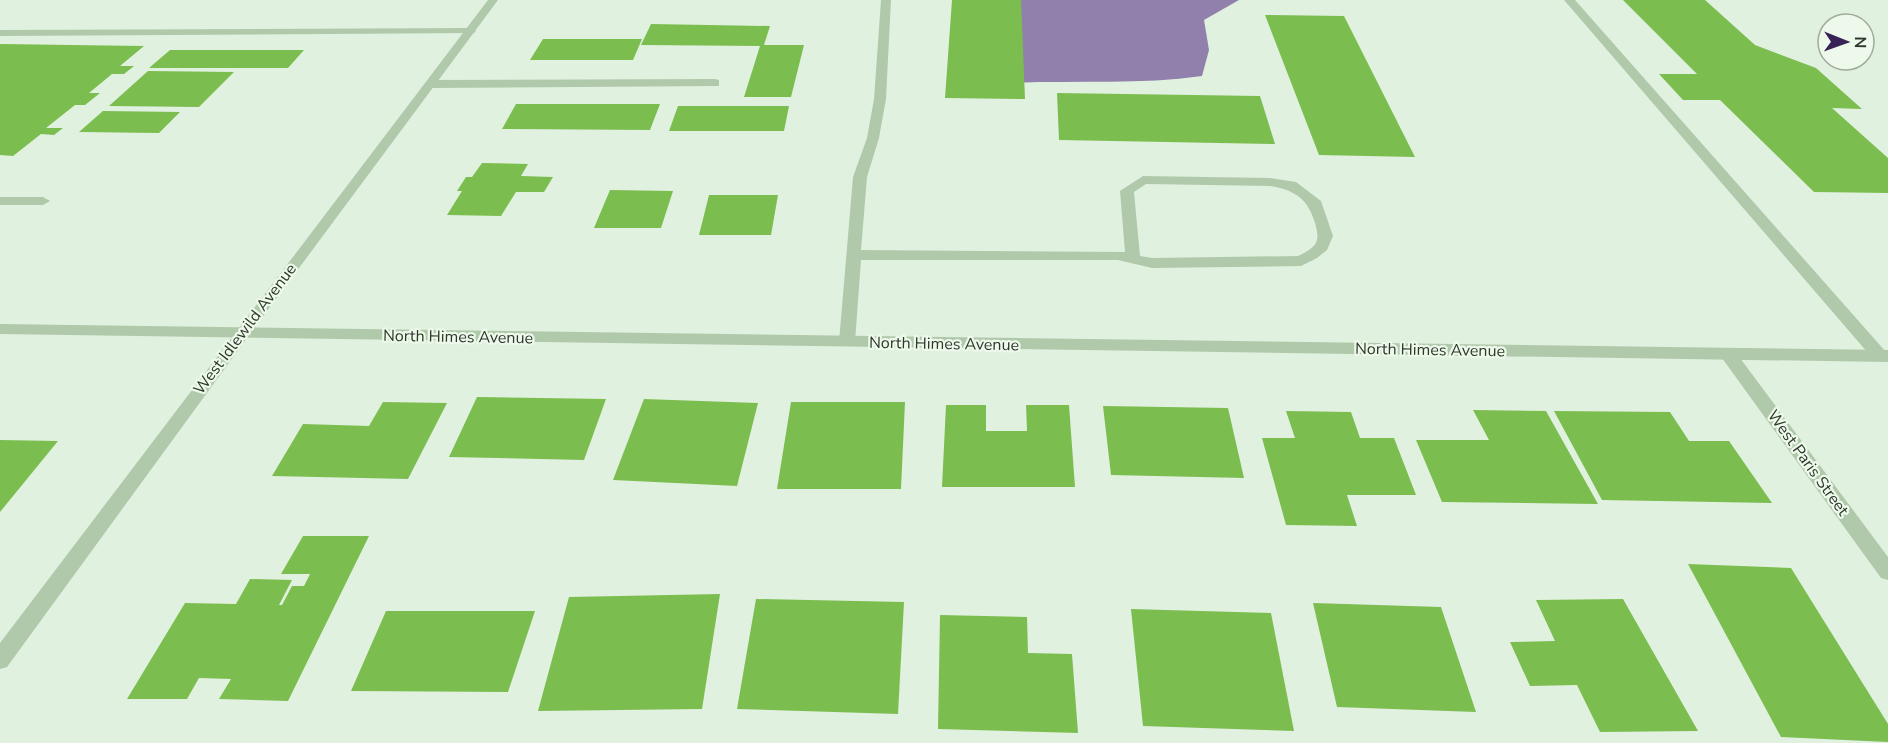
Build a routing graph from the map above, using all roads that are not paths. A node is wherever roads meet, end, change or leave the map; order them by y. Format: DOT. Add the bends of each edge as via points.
graph roads {
  1 [pos="493,0"];
  2 [pos="886,0"];
  3 [pos="1569,0"];
  4 [pos="470,31"];
  5 [pos="0,33"];
  6 [pos="715,83"];
  7 [pos="430,84"];
  8 [pos="0,201"];
  9 [pos="43,201"];
  10 [pos="854,255"];
  11 [pos="1133,259"];
  12 [pos="0,329"];
  13 [pos="241,334"];
  14 [pos="847,342"];
  15 [pos="1728,354"];
  16 [pos="1884,356"];
  17 [pos="1888,572"];
  18 [pos="0,660"];
  1 -- 4 [label="street, West Idlewild Avenue"];
  2 -- 10 [label="street" via="880,99 860,177"];
  3 -- 16 [label="street"];
  4 -- 5 [label="street"];
  4 -- 7 [label="street, West Idlewild Avenue"];
  6 -- 7 [label="street"];
  7 -- 13 [label="street, West Idlewild Avenue"];
  8 -- 9 [label="street"];
  10 -- 11 [label="street" via="1108,255"];
  10 -- 14 [label="street"];
  11 -- 11 [label="street" via="1127,191 1143,180 1291,185 1316,204 1326,236 1322,247 1301,261 1152,263"];
  12 -- 13 [label="street, North Himes Avenue"];
  13 -- 14 [label="street, North Himes Avenue"];
  13 -- 18 [label="street, West Idlewild Avenue"];
  14 -- 15 [label="street, North Himes Avenue"];
  15 -- 16 [label="street, North Himes Avenue"];
  15 -- 17 [label="street, West Paris Street"];
}
